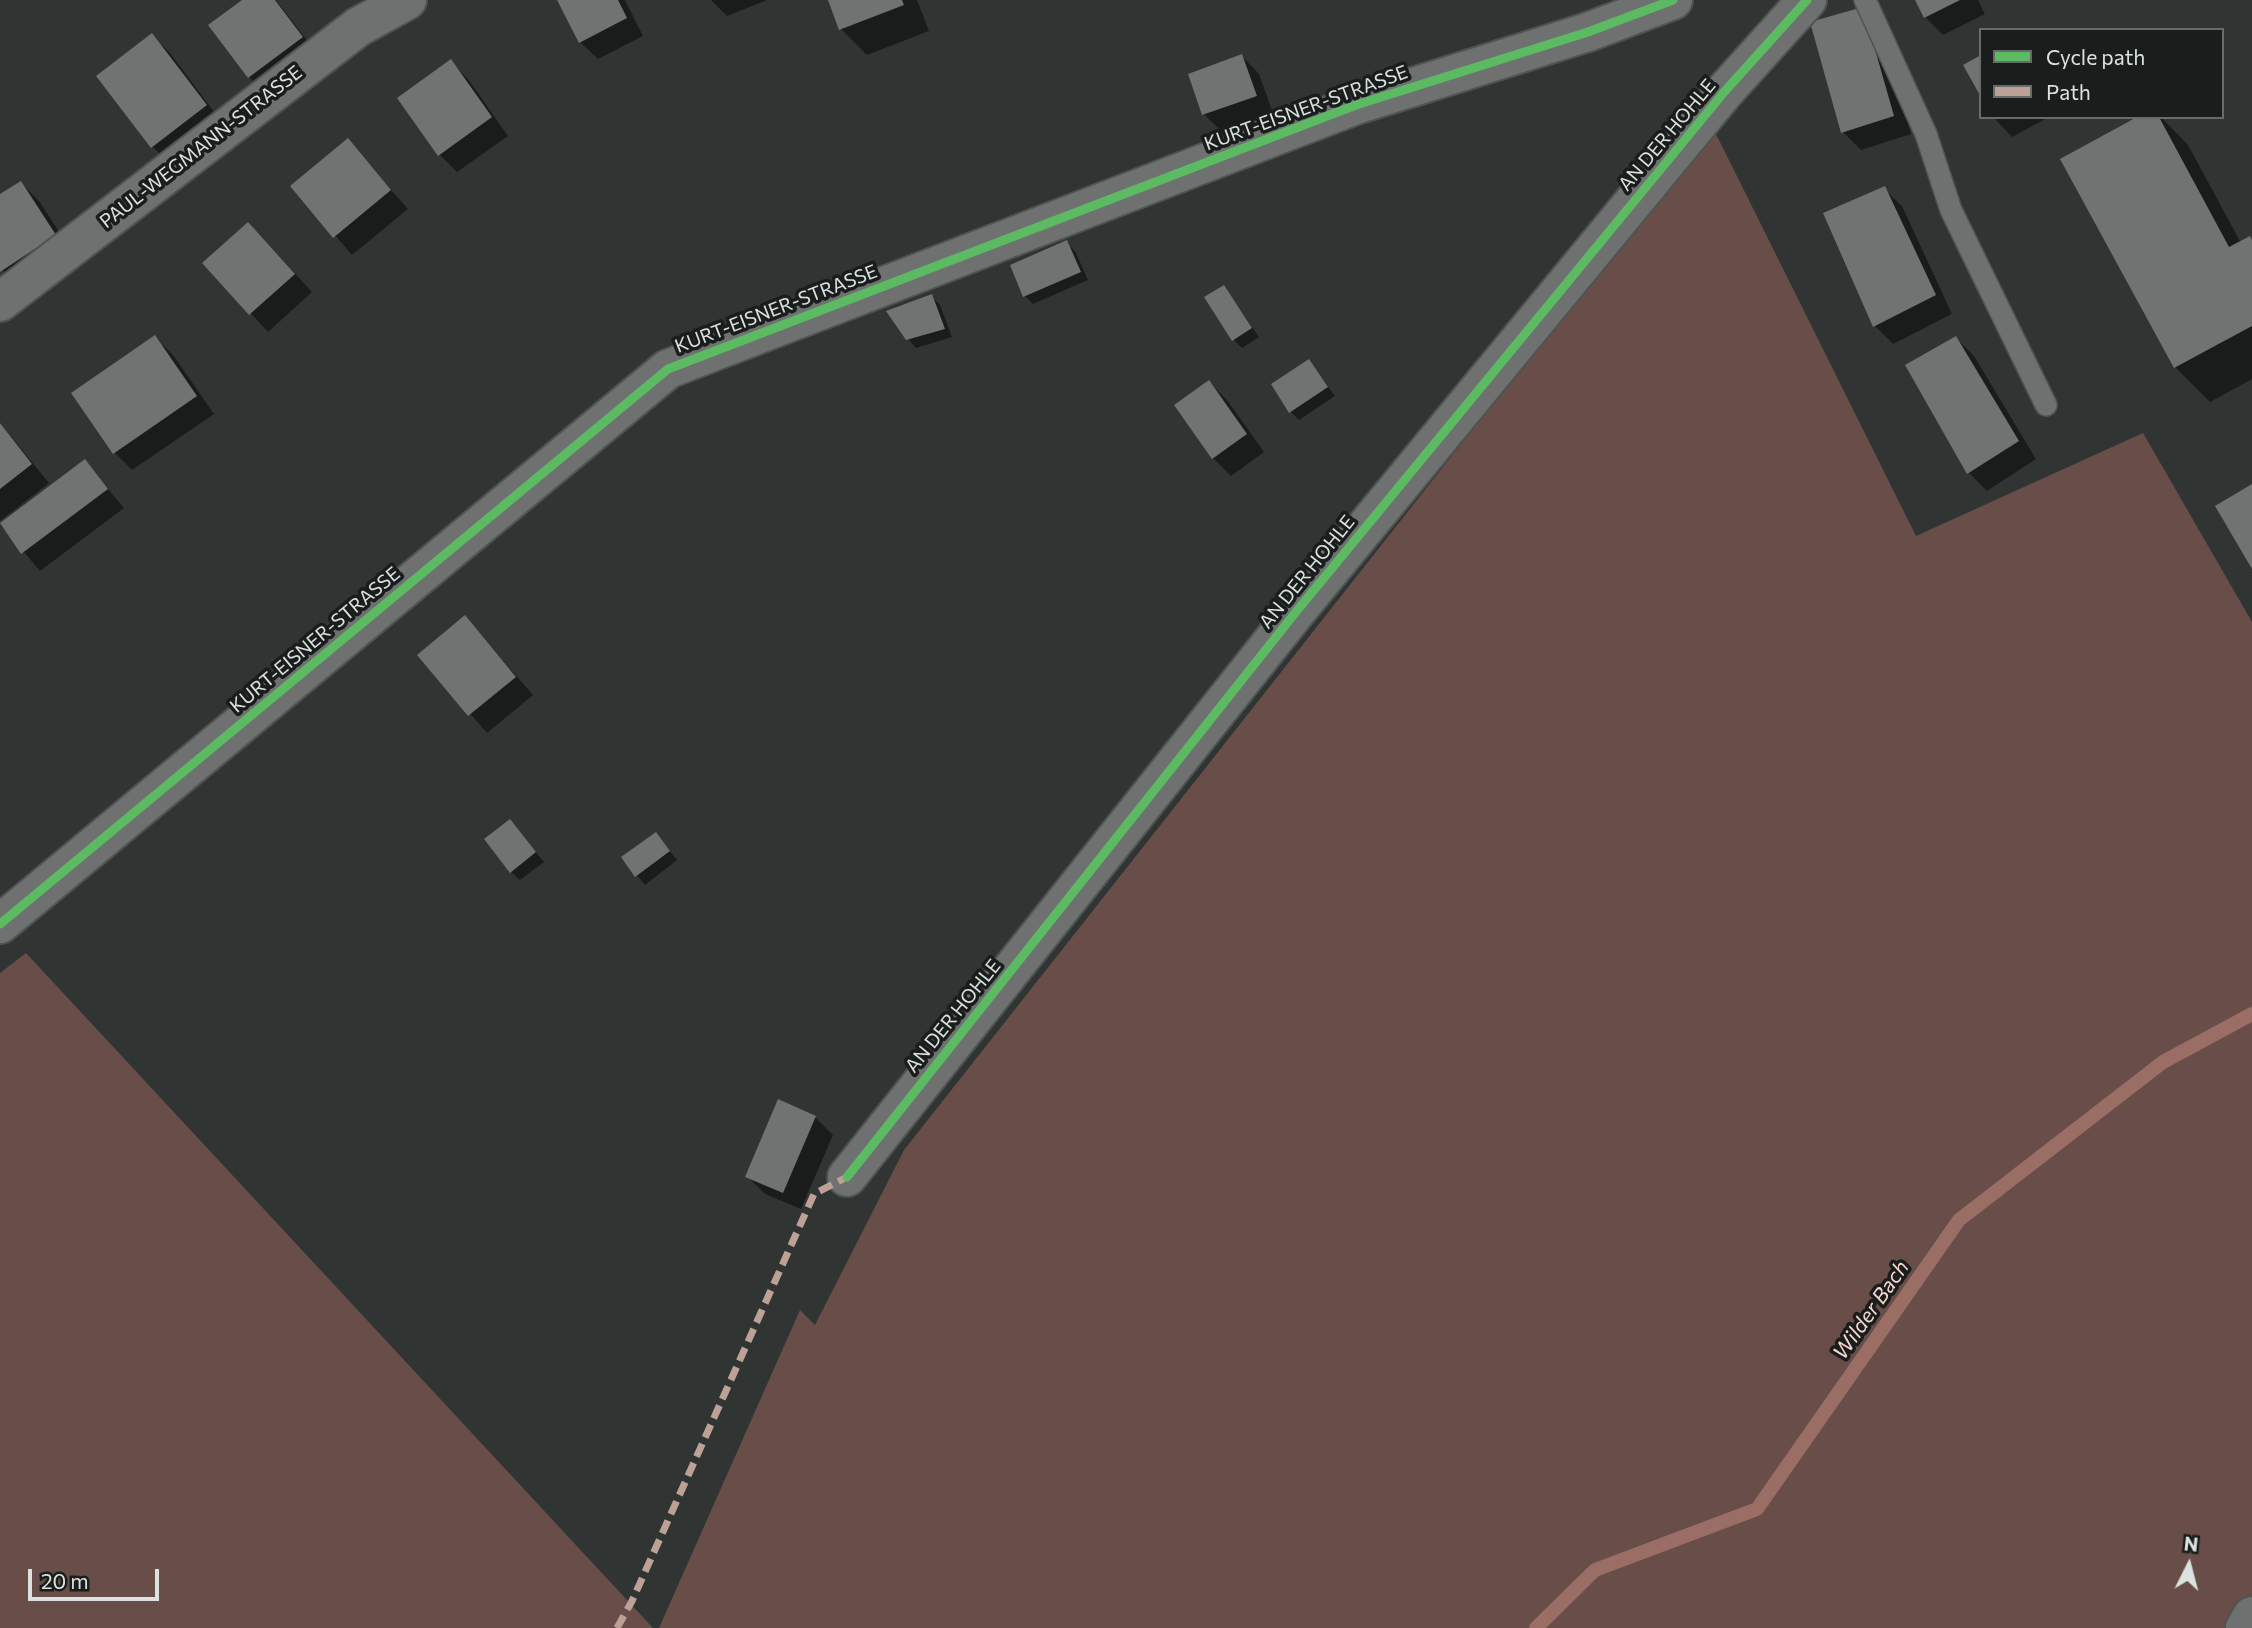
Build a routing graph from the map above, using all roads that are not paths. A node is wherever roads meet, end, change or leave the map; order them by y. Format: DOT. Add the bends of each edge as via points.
graph roads {
  1 [pos="407,0"];
  2 [pos="1673,0"];
  3 [pos="1807,0"];
  4 [pos="1865,0"];
  5 [pos="0,302"];
  6 [pos="2046,405"];
  7 [pos="0,924"];
  8 [pos="846,1177"];
  9 [pos="2252,1616"];
  10 [pos="2245,1628"];
  1 -- 5 [label="street, PAUL-WEGMANN-STRASSE" via="358,27"];
  2 -- 7 [label="street, KURT-EISNER-STRASSE" via="1588,32 1356,105 668,369"];
  3 -- 8 [label="street, AN DER HOHLE" via="1726,91 1295,613"];
  4 -- 6 [label="lane" via="1926,134 1951,210"];
  9 -- 10 [label="street"];
}
